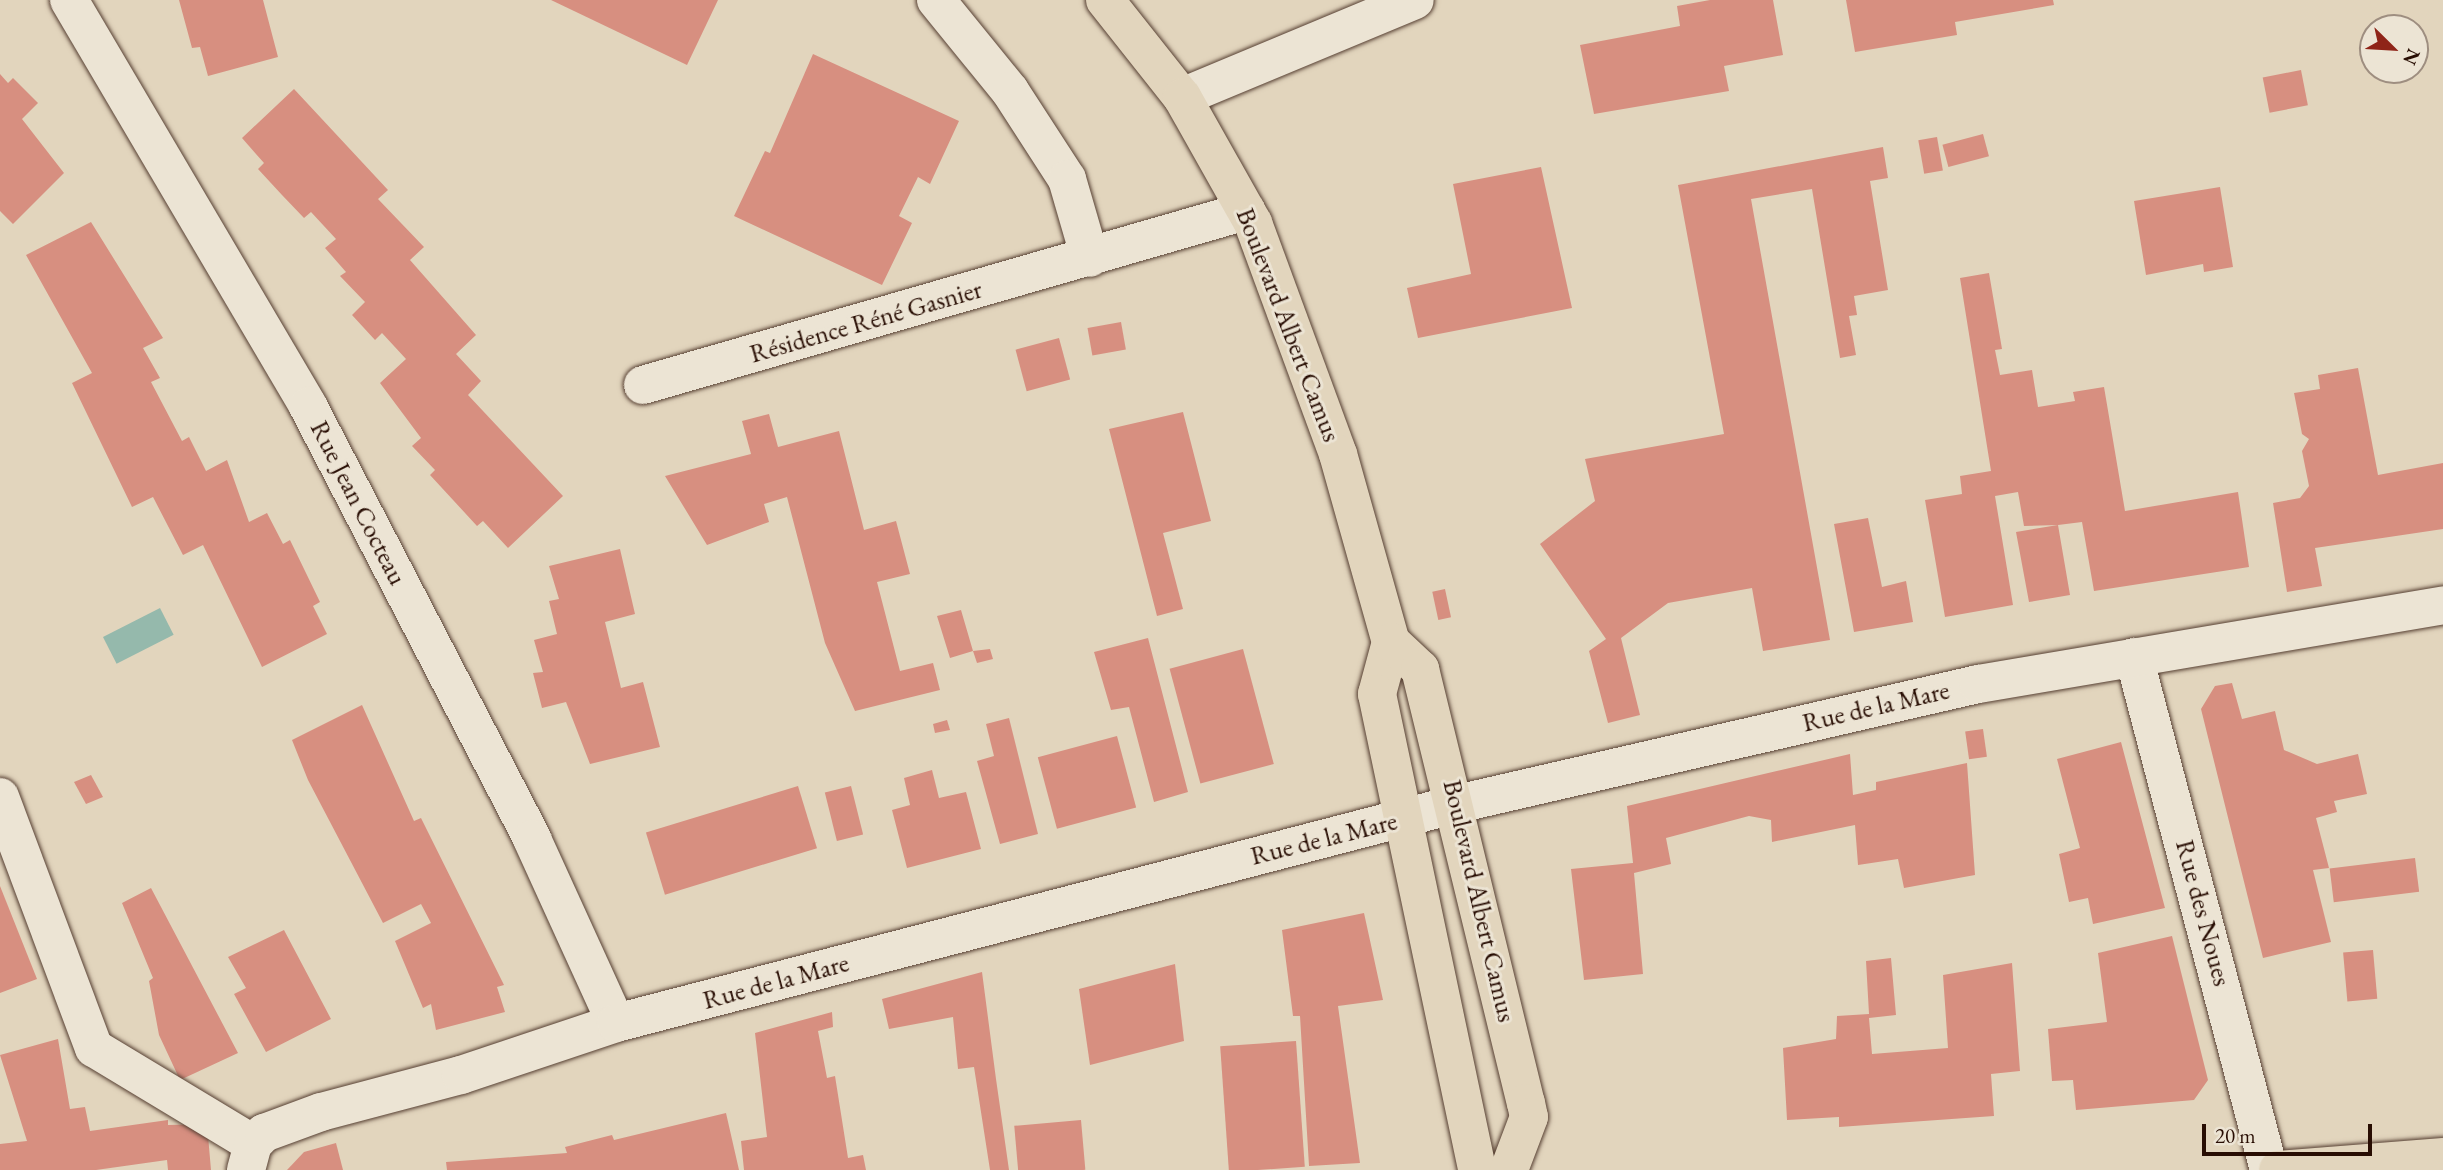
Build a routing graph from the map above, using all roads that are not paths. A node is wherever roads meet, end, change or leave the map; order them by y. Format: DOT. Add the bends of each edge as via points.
graph roads {
  1 [pos="69,0"];
  2 [pos="936,0"];
  3 [pos="1105,0"];
  4 [pos="1415,0"];
  5 [pos="1182,97"];
  6 [pos="1246,211"];
  7 [pos="1090,258"];
  8 [pos="643,385"];
  9 [pos="2443,605"];
  10 [pos="1391,642"];
  11 [pos="2134,657"];
  12 [pos="0,797"];
  13 [pos="1457,804"];
  14 [pos="1405,818"];
  15 [pos="616,1023"];
  16 [pos="250,1157"];
  17 [pos="2443,1157"];
  18 [pos="1478,1170"];
  19 [pos="1509,1170"];
  20 [pos="2269,1170"];
  21 [pos="2278,1170"];
  1 -- 15 [label="street, Rue Jean Cocteau" via="308,406 532,839"];
  2 -- 7 [label="street" via="1010,91 1066,179"];
  3 -- 5 [label="main road, Boulevard Albert Camus"];
  4 -- 5 [label="street"];
  5 -- 6 [label="main road, Boulevard Albert Camus"];
  6 -- 7 [label="street, Résidence Réné Gasnier"];
  6 -- 10 [label="main road, Boulevard Albert Camus" via="1314,378"];
  7 -- 8 [label="street, Résidence Réné Gasnier"];
  9 -- 11 [label="street, Rue de la Mare"];
  10 -- 13 [label="main road, Boulevard Albert Camus" via="1420,669"];
  10 -- 14 [label="main road, Boulevard Albert Camus" via="1377,694"];
  11 -- 13 [label="street, Rue de la Mare" via="1978,684"];
  11 -- 20 [label="street, Rue des Noues"];
  12 -- 16 [label="street" via="94,1048"];
  13 -- 14 [label="street, Rue de la Mare"];
  13 -- 19 [label="main road, Boulevard Albert Camus" via="1529,1116"];
  14 -- 15 [label="street, Rue de la Mare"];
  14 -- 18 [label="main road, Boulevard Albert Camus"];
  15 -- 16 [label="street, Rue de la Mare" via="461,1075 288,1122"];
  17 -- 21 [label="main road"];
}
